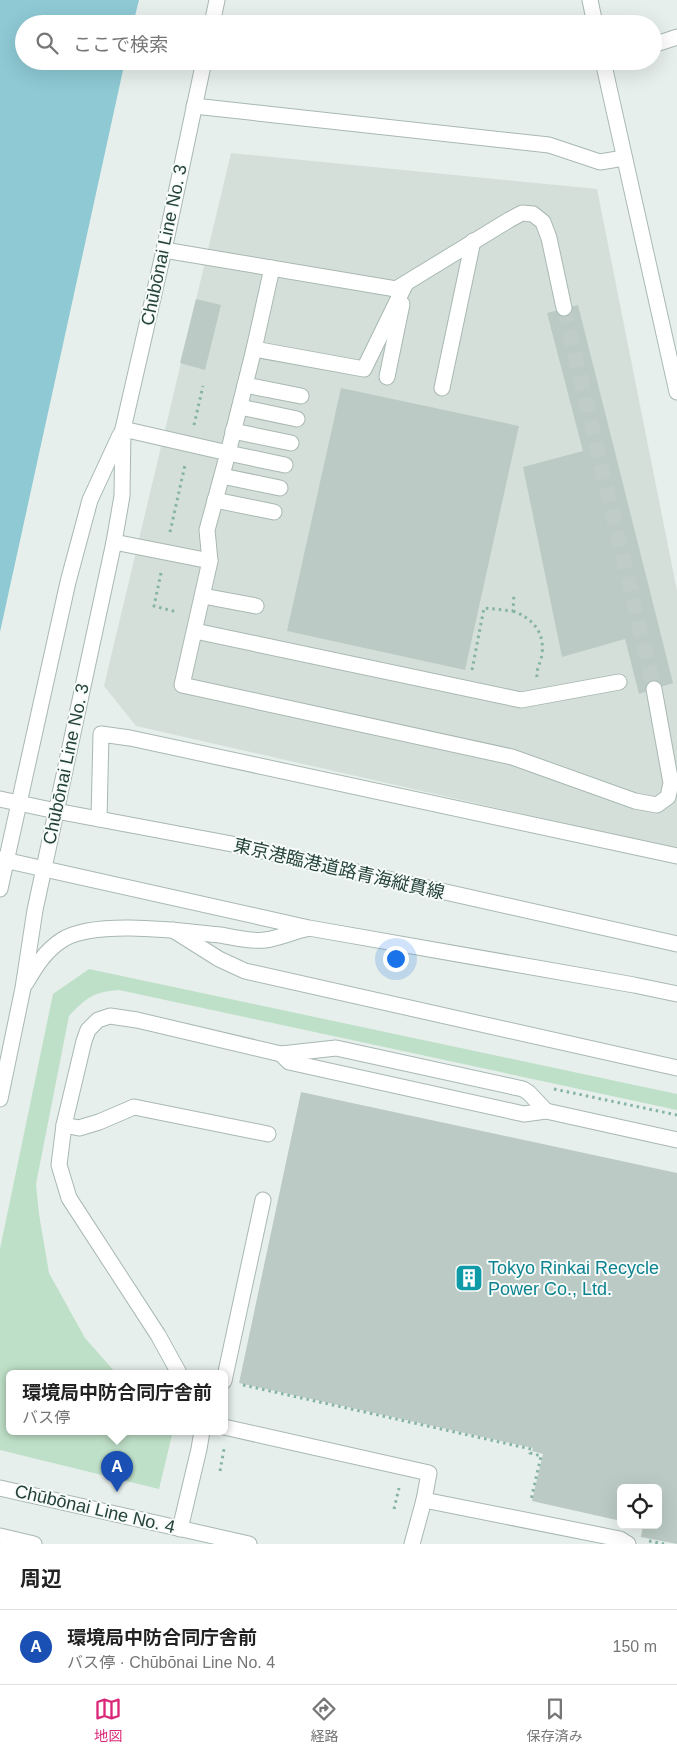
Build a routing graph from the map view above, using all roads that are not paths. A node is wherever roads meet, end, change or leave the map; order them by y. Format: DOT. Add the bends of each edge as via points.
graph roads {
  1 [pos="217,0"];
  2 [pos="590,0"];
  3 [pos="214,15"];
  4 [pos="593,15"];
  5 [pos="677,37"];
  6 [pos="662,42"];
  7 [pos="202,70"];
  8 [pos="605,70"];
  9 [pos="194,106"];
  10 [pos="624,158"];
  11 [pos="474,241"];
  12 [pos="164,250"];
  13 [pos="272,268"];
  14 [pos="406,283"];
  15 [pos="564,308"];
  16 [pos="254,349"];
  17 [pos="387,377"];
  18 [pos="245,384"];
  19 [pos="442,388"];
  20 [pos="677,392"];
  21 [pos="302,396"];
  22 [pos="240,407"];
  23 [pos="297,420"];
  24 [pos="123,429"];
  25 [pos="233,431"];
  26 [pos="291,442"];
  27 [pos="228,453"];
  28 [pos="285,465"];
  29 [pos="222,476"];
  30 [pos="280,488"];
  31 [pos="216,500"];
  32 [pos="274,512"];
  33 [pos="114,542"];
  34 [pos="210,561"];
  35 [pos="203,596"];
  36 [pos="256,606"];
  37 [pos="195,631"];
  38 [pos="619,682"];
  39 [pos="654,689"];
  40 [pos="0,799"];
  41 [pos="20,803"];
  42 [pos="56,811"];
  43 [pos="99,819"];
  44 [pos="677,856"];
  45 [pos="3,860"];
  46 [pos="44,868"];
  47 [pos="0,889"];
  48 [pos="309,928"];
  49 [pos="173,930"];
  50 [pos="677,944"];
  51 [pos="23,988"];
  52 [pos="677,994"];
  53 [pos="281,1054"];
  54 [pos="677,1068"];
  55 [pos="0,1099"];
  56 [pos="546,1111"];
  57 [pos="64,1125"];
  58 [pos="268,1134"];
  59 [pos="677,1140"];
  60 [pos="263,1200"];
  61 [pos="177,1370"];
  62 [pos="227,1370"];
  63 [pos="228,1428"];
  64 [pos="201,1435"];
  65 [pos="0,1488"];
  66 [pos="424,1500"];
  67 [pos="180,1528"];
  68 [pos="0,1536"];
  69 [pos="34,1544"];
  70 [pos="249,1544"];
  71 [pos="412,1544"];
  72 [pos="628,1544"];
  1 -- 3 [label="street"];
  2 -- 4 [label="street"];
  5 -- 6 [label="street"];
  7 -- 9 [label="street, Chūbōnai Line No. 3"];
  8 -- 10 [label="street"];
  9 -- 10 [label="street" via="548,145 600,162"];
  9 -- 12 [label="street, Chūbōnai Line No. 3"];
  10 -- 20 [label="street"];
  11 -- 14 [label="street"];
  11 -- 15 [label="street" via="522,213 533,214 543,222 549,238"];
  11 -- 19 [label="street"];
  12 -- 13 [label="street"];
  12 -- 24 [label="street, Chūbōnai Line No. 3"];
  13 -- 14 [label="street" via="396,289"];
  13 -- 16 [label="street"];
  14 -- 16 [label="street" via="364,369"];
  14 -- 17 [label="street"];
  16 -- 18 [label="street"];
  18 -- 21 [label="street"];
  18 -- 22 [label="street"];
  22 -- 23 [label="street"];
  22 -- 25 [label="street"];
  24 -- 27 [label="street"];
  24 -- 33 [label="street, Chūbōnai Line No. 3" via="122,496"];
  24 -- 41 [label="street, Chūbōnai Line No. 3" via="90,500 68,582"];
  25 -- 26 [label="street"];
  25 -- 27 [label="street"];
  27 -- 28 [label="street"];
  27 -- 29 [label="street"];
  29 -- 30 [label="street"];
  29 -- 31 [label="street"];
  31 -- 32 [label="street"];
  31 -- 34 [label="street" via="207,530"];
  33 -- 34 [label="street"];
  33 -- 42 [label="street, Chūbōnai Line No. 3"];
  34 -- 35 [label="street"];
  35 -- 36 [label="street"];
  35 -- 37 [label="street"];
  37 -- 38 [label="street" via="522,700"];
  37 -- 39 [label="street" via="182,685 512,757 635,801 657,805 668,798 671,782"];
  40 -- 41 [label="street, 東京港臨港道路青海縦貫線"];
  41 -- 42 [label="street, 東京港臨港道路青海縦貫線"];
  41 -- 45 [label="street, Chūbōnai Line No. 3"];
  42 -- 43 [label="street, 東京港臨港道路青海縦貫線"];
  42 -- 46 [label="street, Chūbōnai Line No. 3"];
  43 -- 44 [label="street" via="101,734"];
  43 -- 50 [label="street, 東京港臨港道路青海縦貫線" via="232,844"];
  45 -- 46 [label="street"];
  45 -- 47 [label="street, Chūbōnai Line No. 3"];
  46 -- 48 [label="street"];
  46 -- 51 [label="street, Chūbōnai Line No. 3"];
  48 -- 49 [label="street" via="264,940"];
  48 -- 52 [label="street"];
  49 -- 51 [label="street" via="100,929 74,934 42,957"];
  49 -- 54 [label="street" via="245,971"];
  51 -- 55 [label="street, Chūbōnai Line No. 3"];
  53 -- 56 [label="street" via="289,1062 524,1114"];
  53 -- 56 [label="street" via="336,1048 523,1088"];
  53 -- 57 [label="street" via="110,1016 98,1020 88,1030"];
  56 -- 59 [label="street"];
  57 -- 58 [label="street" via="79,1128 134,1107"];
  57 -- 61 [label="street" via="59,1165 69,1198"];
  60 -- 62 [label="street"];
  63 -- 66 [label="street" via="429,1474"];
  64 -- 67 [label="street"];
  65 -- 67 [label="street, Chūbōnai Line No. 4"];
  66 -- 71 [label="street"];
  66 -- 72 [label="street" via="620,1539"];
  67 -- 70 [label="street, Chūbōnai Line No. 4"];
  68 -- 69 [label="street"];
}
